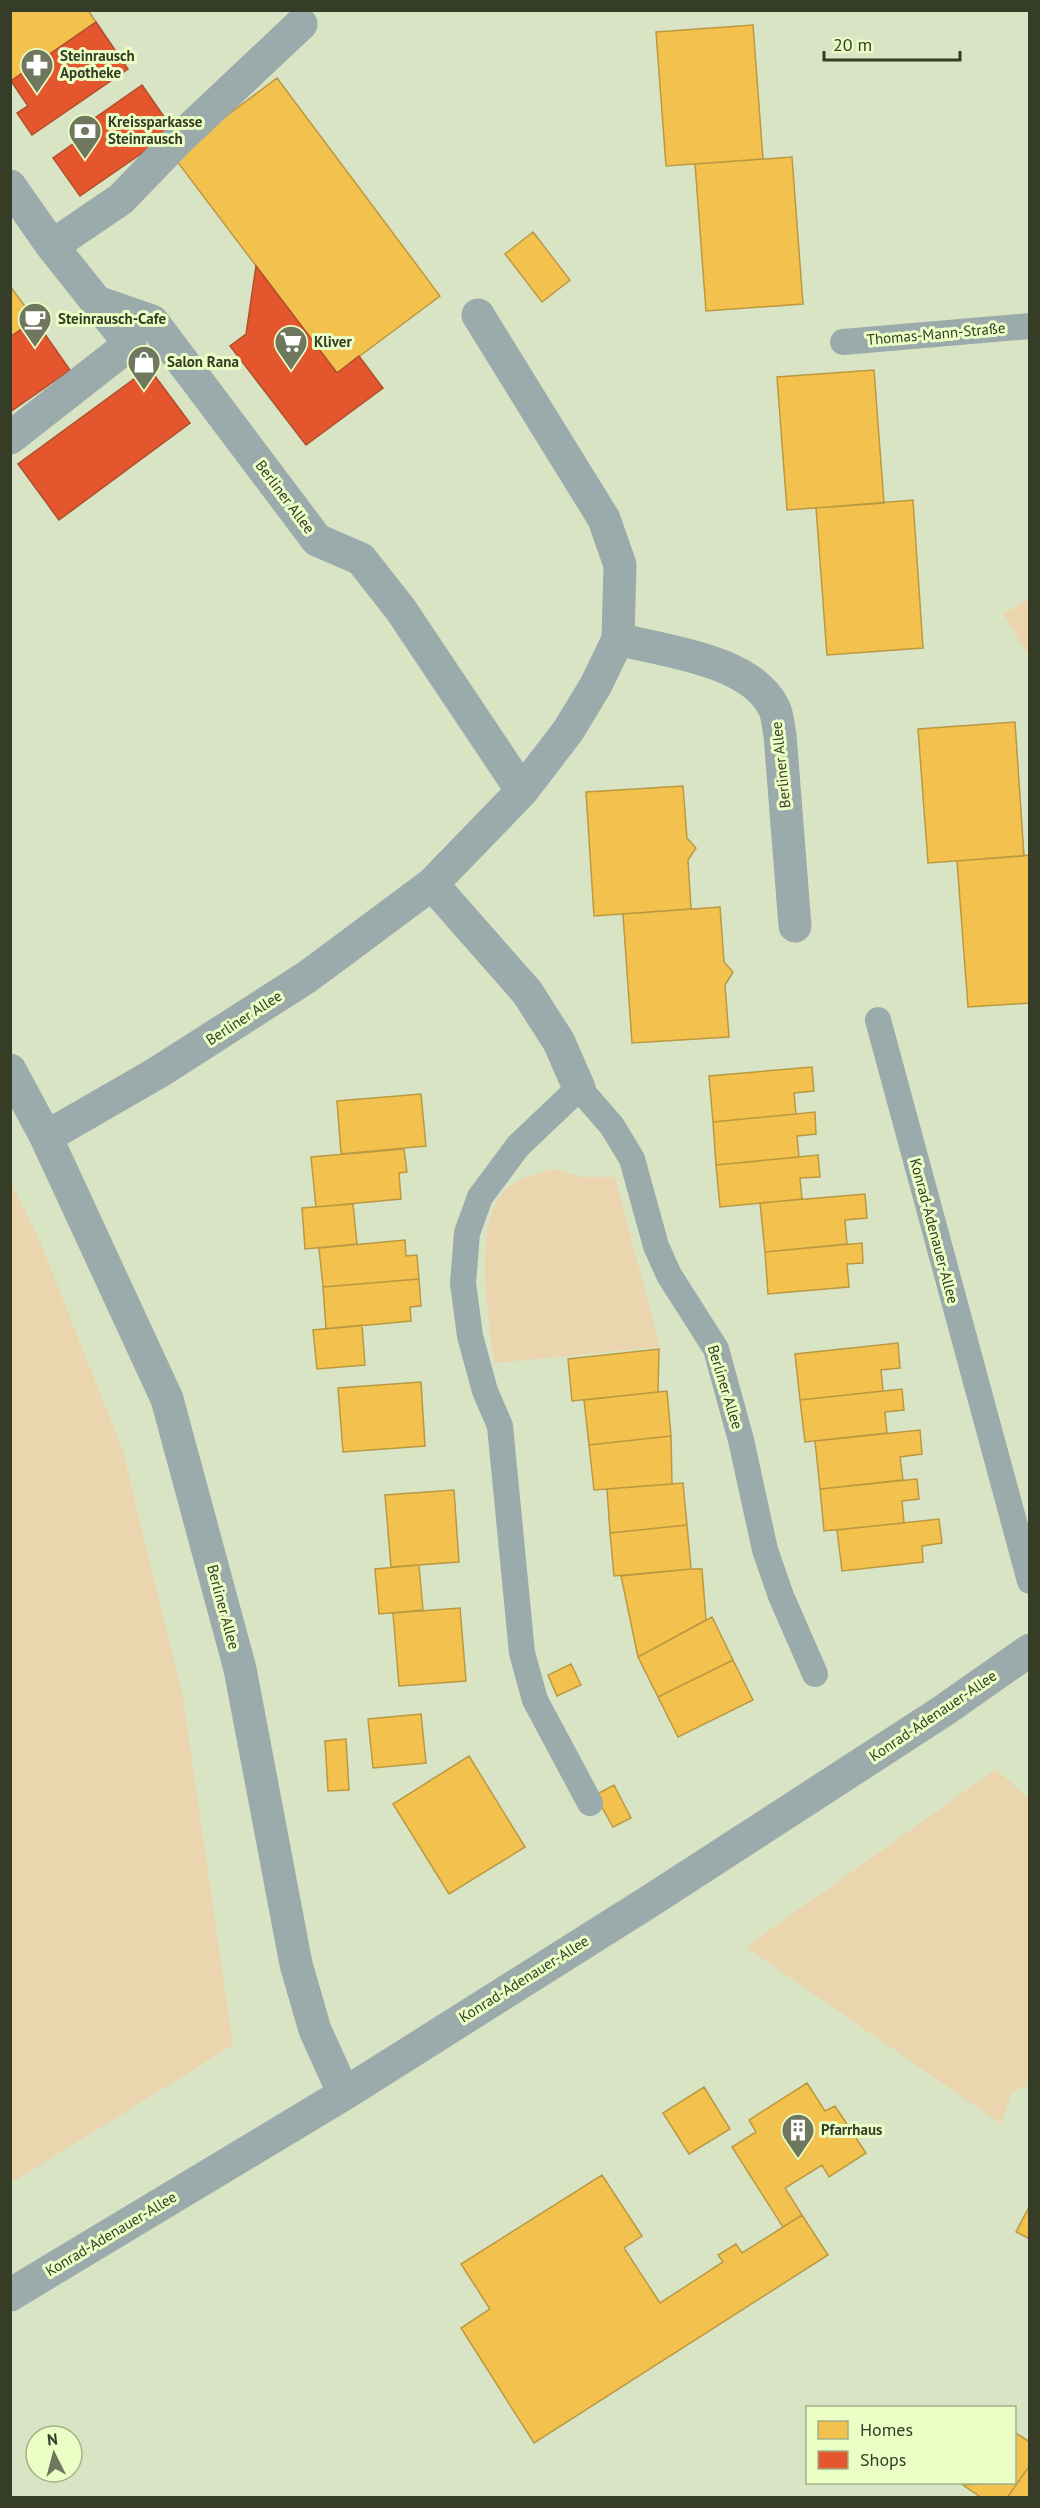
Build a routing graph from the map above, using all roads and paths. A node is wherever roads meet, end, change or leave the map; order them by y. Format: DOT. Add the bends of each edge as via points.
graph roads {
  1 [pos="301,24"];
  2 [pos="10,186"];
  3 [pos="52,246"];
  4 [pos="100,303"];
  5 [pos="478,315"];
  6 [pos="1029,326"];
  7 [pos="843,342"];
  8 [pos="10,438"];
  9 [pos="618,639"];
  10 [pos="522,791"];
  11 [pos="432,884"];
  12 [pos="795,926"];
  13 [pos="878,1020"];
  14 [pos="10,1070"];
  15 [pos="579,1088"];
  16 [pos="46,1137"];
  17 [pos="1029,1581"];
  18 [pos="1029,1650"];
  19 [pos="815,1674"];
  20 [pos="590,1803"];
  21 [pos="344,2094"];
  22 [pos="10,2295"];
  1 -- 3 [label="street" via="121,199"];
  2 -- 3 [label="street"];
  3 -- 4 [label="street"];
  4 -- 8 [label="street" via="130,344"];
  4 -- 10 [label="street, Berliner Allee" via="152,321 317,540 361,559 401,610"];
  5 -- 9 [label="street, Berliner Allee" via="604,519 620,565"];
  6 -- 7 [label="lane, Thomas-Mann-Straße"];
  9 -- 10 [label="street, Berliner Allee" via="568,731"];
  9 -- 12 [label="street, Berliner Allee" via="727,667 756,683 775,708"];
  10 -- 11 [label="street, Berliner Allee"];
  11 -- 15 [label="street, Berliner Allee" via="527,992 559,1042"];
  11 -- 16 [label="street, Berliner Allee" via="307,977 157,1073"];
  13 -- 17 [label="lane, Konrad-Adenauer-Allee"];
  14 -- 16 [label="street, Berliner Allee"];
  15 -- 19 [label="lane, Berliner Allee" via="612,1126 632,1159 656,1246 669,1275 716,1350 765,1550"];
  15 -- 20 [label="lane" via="518,1146 480,1197 467,1233 463,1283 470,1336 485,1391 500,1426 522,1653 535,1700"];
  16 -- 21 [label="street, Berliner Allee" via="167,1399 240,1669 297,1964 315,2030"];
  18 -- 21 [label="street, Konrad-Adenauer-Allee" via="943,1711 669,1889"];
  21 -- 22 [label="street, Konrad-Adenauer-Allee"];
}
